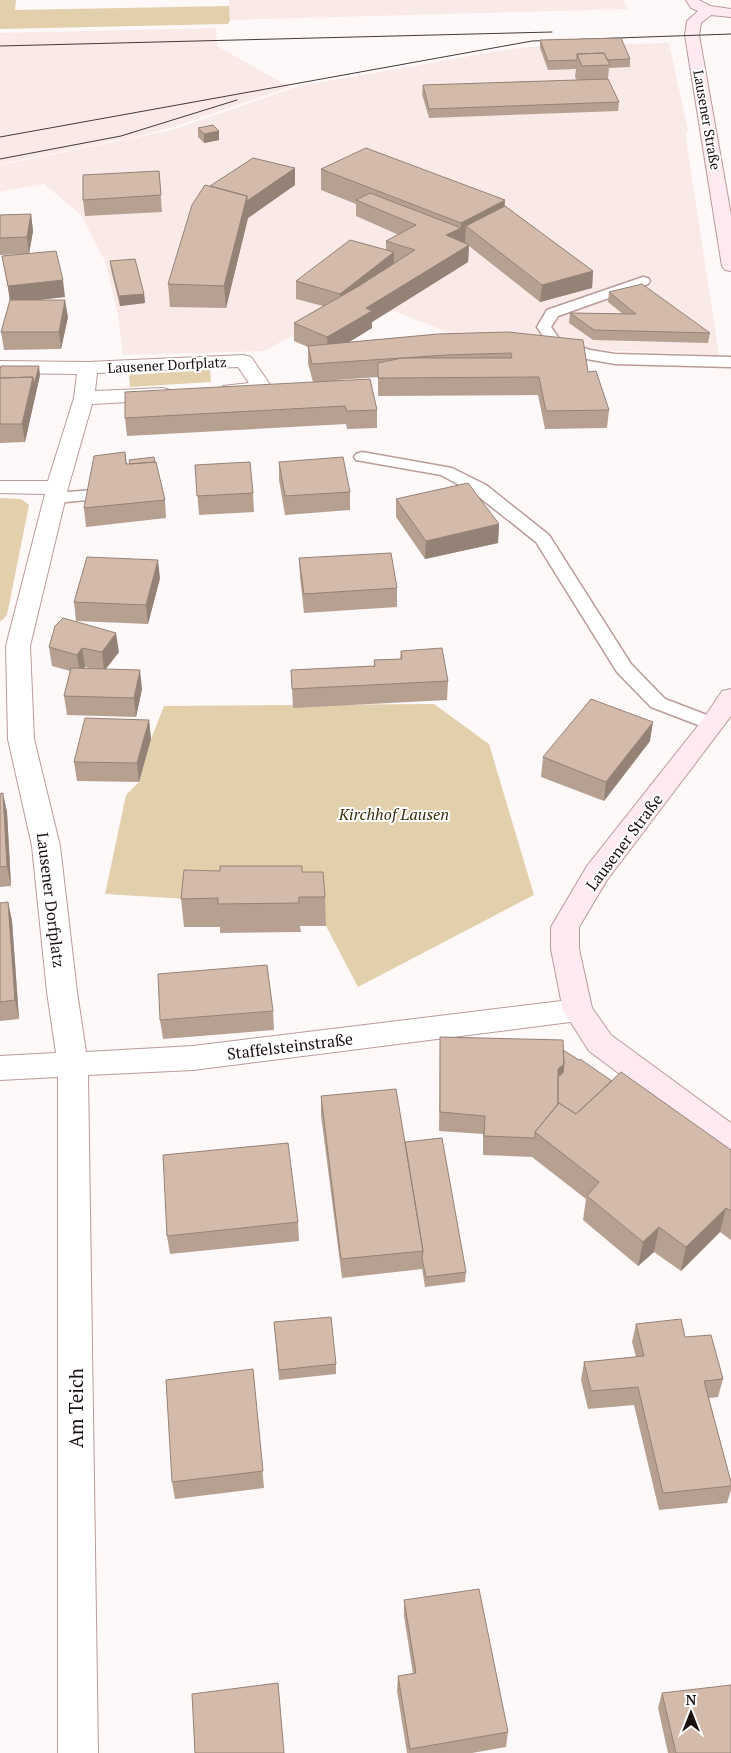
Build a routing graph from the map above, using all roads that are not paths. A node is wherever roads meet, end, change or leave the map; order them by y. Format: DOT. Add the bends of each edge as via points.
graph roads {
  1 [pos="691,0"];
  2 [pos="707,11"];
  3 [pos="731,13"];
  4 [pos="731,266"];
  5 [pos="642,281"];
  6 [pos="731,362"];
  7 [pos="0,367"];
  8 [pos="88,368"];
  9 [pos="213,391"];
  10 [pos="184,393"];
  11 [pos="84,398"];
  12 [pos="362,458"];
  13 [pos="0,487"];
  14 [pos="56,493"];
  15 [pos="92,495"];
  16 [pos="9,646"];
  17 [pos="724,712"];
  18 [pos="11,741"];
  19 [pos="578,1010"];
  20 [pos="74,1063"];
  21 [pos="0,1068"];
  22 [pos="731,1140"];
  23 [pos="78,1753"];
  1 -- 2 [label="main road"];
  2 -- 3 [label="main road"];
  2 -- 4 [label="main road, Lausener Straße" via="694,21 692,35"];
  5 -- 6 [label="lane" via="552,313 544,328 555,343 587,354 615,359"];
  7 -- 8 [label="street"];
  8 -- 9 [label="street, Lausener Dorfplatz" via="244,361 263,389"];
  8 -- 11 [label="street, Lausener Dorfplatz"];
  10 -- 11 [label="street, Lausener Dorfplatz"];
  11 -- 14 [label="street, Lausener Dorfplatz"];
  12 -- 17 [label="lane" via="446,471 480,489 543,539 624,668 658,703"];
  13 -- 14 [label="street"];
  14 -- 15 [label="lane"];
  14 -- 16 [label="street, Lausener Dorfplatz"];
  16 -- 18 [label="street, Lausener Dorfplatz"];
  17 -- 19 [label="main road, Lausener Straße" via="597,874 565,928 565,950"];
  18 -- 20 [label="street, Lausener Dorfplatz" via="46,846 62,992"];
  19 -- 20 [label="street, Staffelsteinstraße" via="193,1058"];
  19 -- 22 [label="main road, Lausener Straße" via="600,1043"];
  20 -- 21 [label="street, Staffelsteinstraße"];
  20 -- 23 [label="street, Am Teich"];
}
